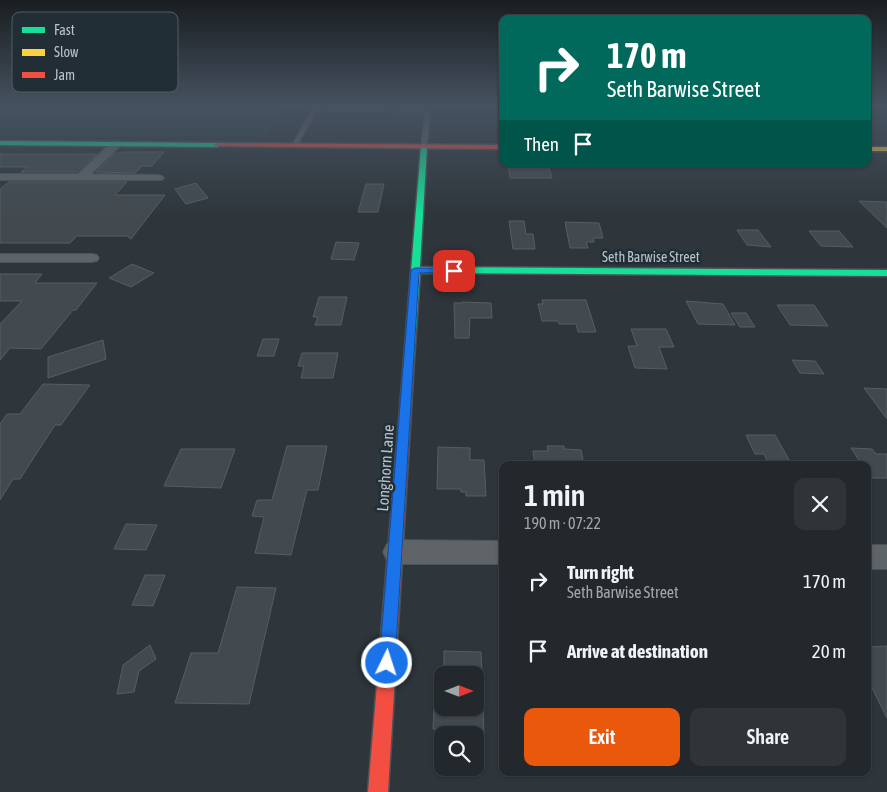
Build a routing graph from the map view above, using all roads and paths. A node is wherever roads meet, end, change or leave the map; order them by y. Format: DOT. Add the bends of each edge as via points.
graph roads {
  1 [pos="297,142"];
  2 [pos="424,142"];
  3 [pos="0,143"];
  4 [pos="116,144"];
  5 [pos="295,145"];
  6 [pos="424,146"];
  7 [pos="499,146"];
  8 [pos="871,149"];
  9 [pos="887,149"];
  10 [pos="0,178"];
  11 [pos="80,178"];
  12 [pos="158,178"];
  13 [pos="0,258"];
  14 [pos="92,258"];
  15 [pos="415,270"];
  16 [pos="887,273"];
  17 [pos="395,552"];
  18 [pos="499,553"];
  19 [pos="871,557"];
  20 [pos="887,557"];
  21 [pos="378,792"];
  1 -- 5 [label="lane"];
  2 -- 6 [label="lane"];
  3 -- 4 [label="street"];
  4 -- 5 [label="street"];
  4 -- 11 [label="street"];
  5 -- 6 [label="street"];
  6 -- 7 [label="street"];
  6 -- 15 [label="street, Longhorn Lane"];
  8 -- 9 [label="street"];
  10 -- 11 [label="street"];
  11 -- 12 [label="street"];
  13 -- 14 [label="street"];
  15 -- 16 [label="street, Seth Barwise Street"];
  15 -- 17 [label="street, Longhorn Lane"];
  17 -- 18 [label="street"];
  17 -- 21 [label="street, Longhorn Lane"];
  19 -- 20 [label="street"];
}
